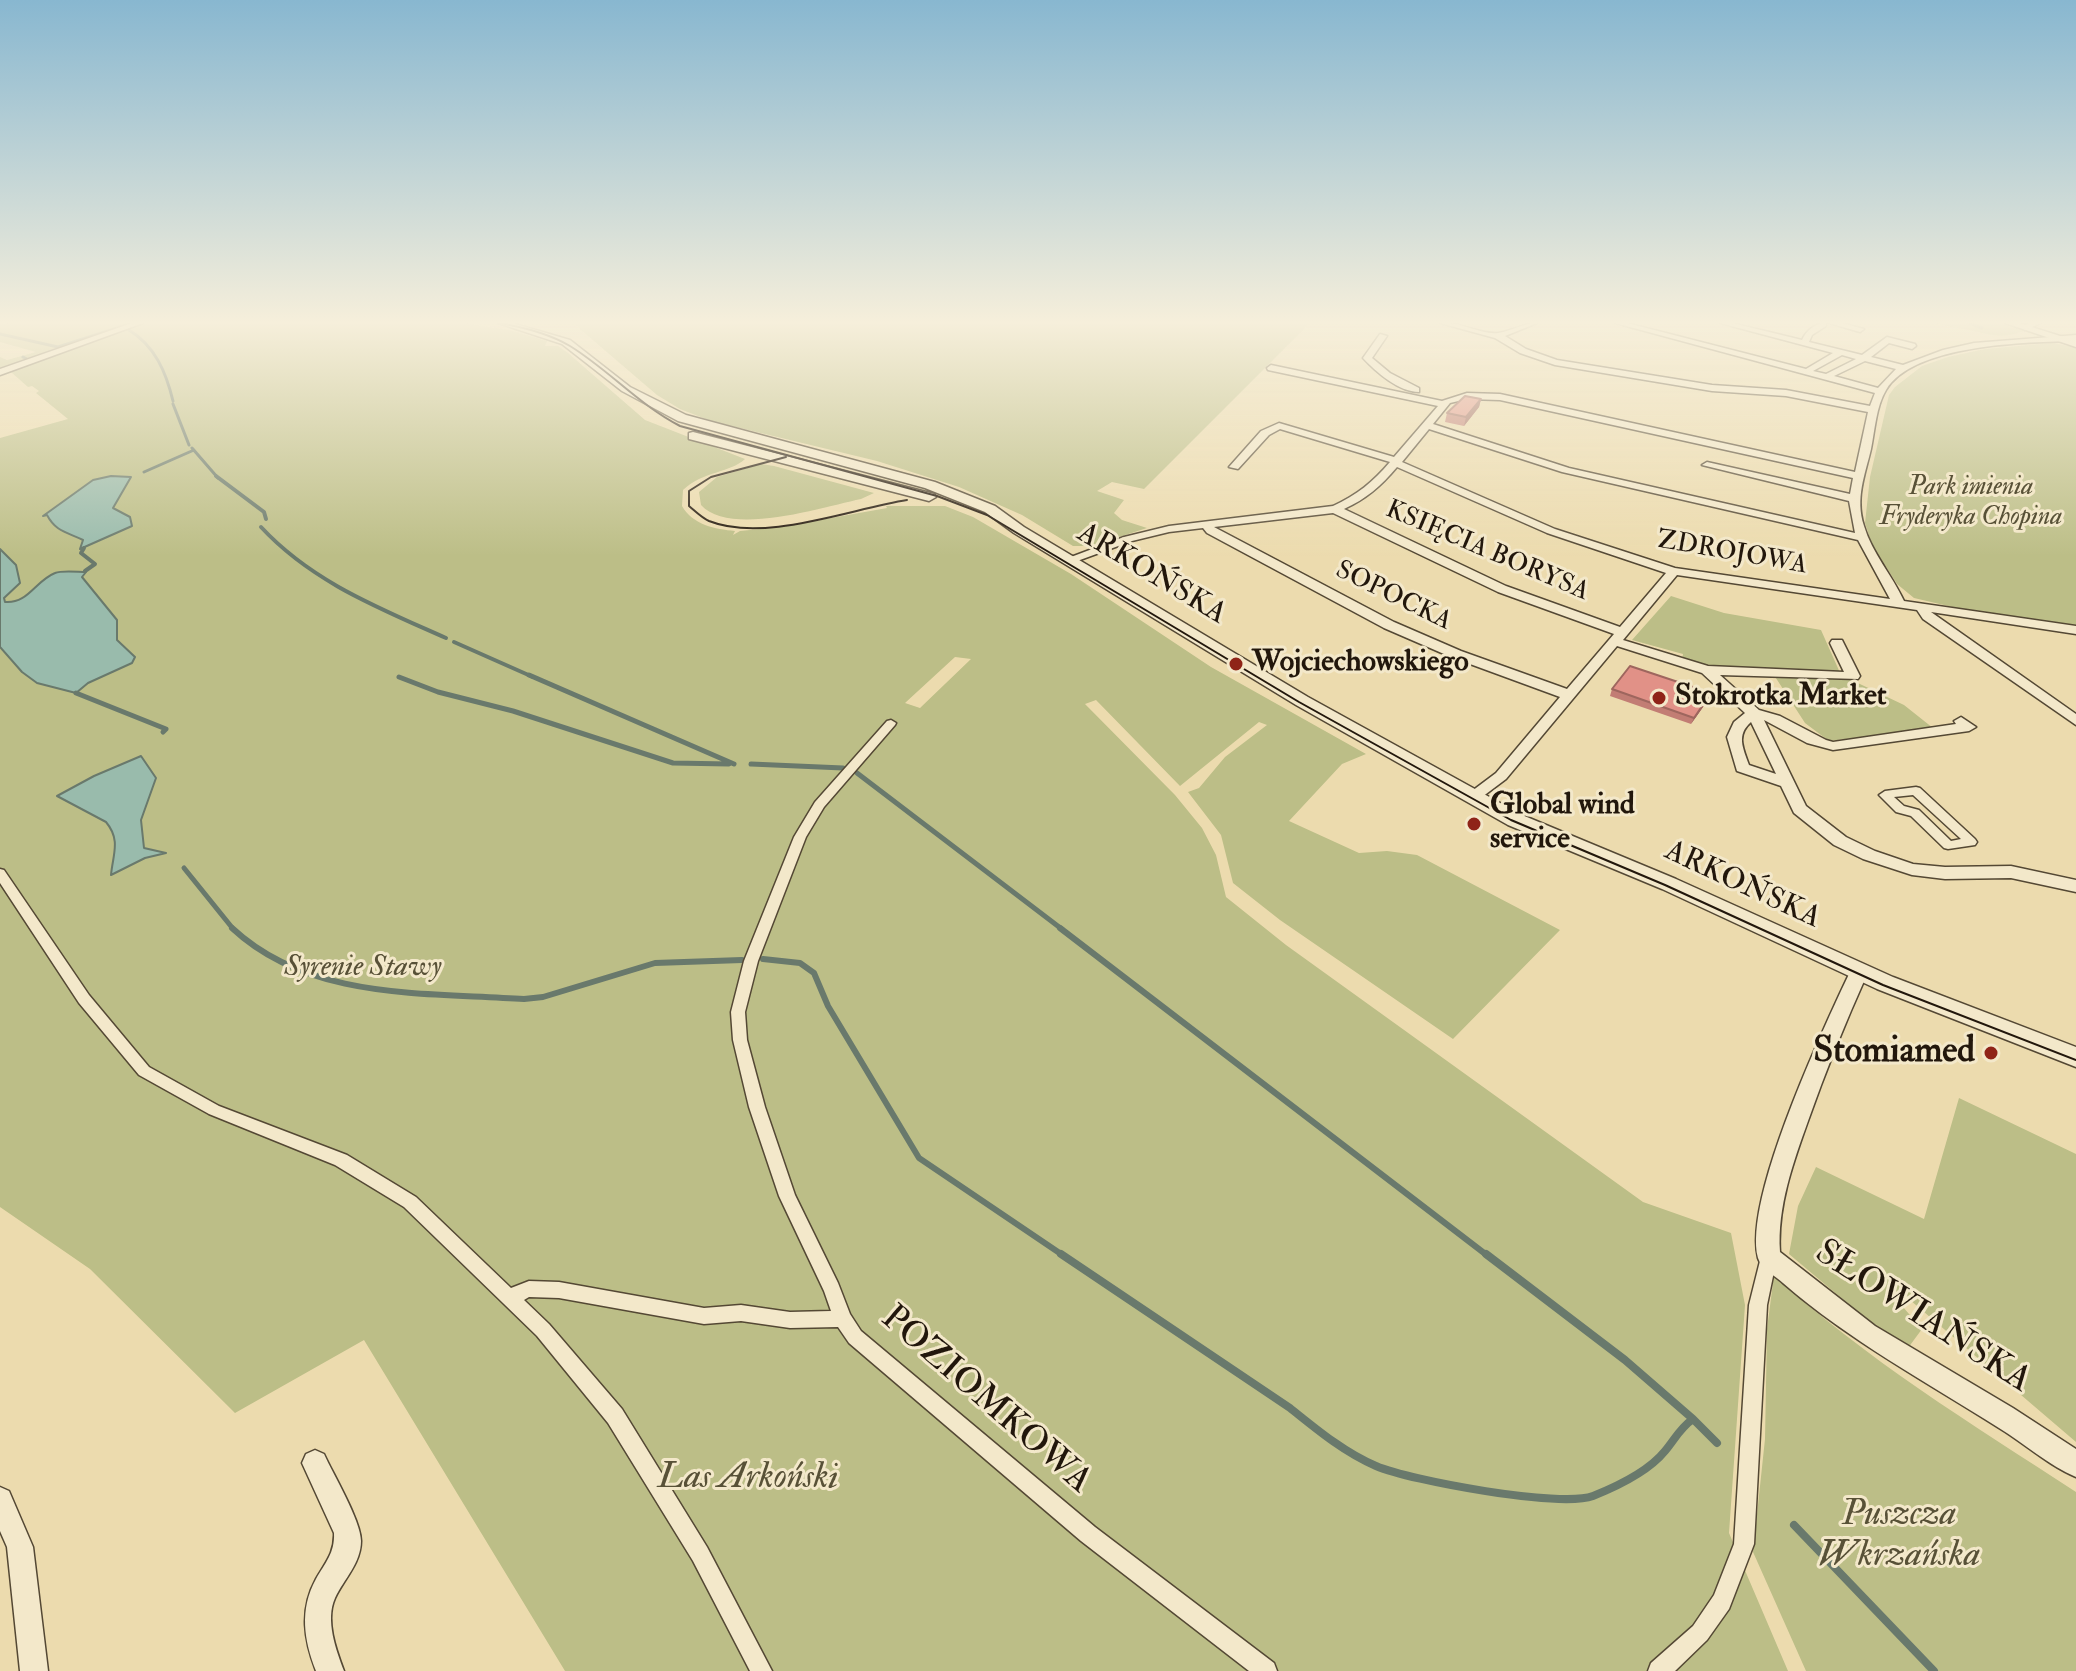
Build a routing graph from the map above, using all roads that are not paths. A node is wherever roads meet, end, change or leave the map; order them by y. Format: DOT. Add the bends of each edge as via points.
graph roads {
  1 [pos="632,401"];
  2 [pos="1435,401"];
  3 [pos="1440,401"];
  4 [pos="1450,401"];
  5 [pos="1518,401"];
  6 [pos="1827,401"];
  7 [pos="1877,401"];
  8 [pos="1445,403"];
  9 [pos="1874,410"];
  10 [pos="1426,425"];
  11 [pos="1397,462"];
  12 [pos="1707,465"];
  13 [pos="1234,467"];
  14 [pos="1860,476"];
  15 [pos="1855,499"];
  16 [pos="1335,509"];
  17 [pos="1205,523"];
  18 [pos="1863,538"];
  19 [pos="1069,560"];
  20 [pos="1674,571"];
  21 [pos="1900,606"];
  22 [pos="1922,609"];
  23 [pos="2076,630"];
  24 [pos="1618,636"];
  25 [pos="1837,643"];
  26 [pos="1707,670"];
  27 [pos="1569,695"];
  28 [pos="1754,713"];
  29 [pos="1961,721"];
  30 [pos="2076,721"];
  31 [pos="891,723"];
  32 [pos="1784,782"];
  33 [pos="1473,797"];
  34 [pos="1948,845"];
  35 [pos="0,873"];
  36 [pos="2076,886"];
  37 [pos="1859,972"];
  38 [pos="2076,1057"];
  39 [pos="1769,1257"];
  40 [pos="510,1297"];
  41 [pos="843,1319"];
  42 [pos="315,1463"];
  43 [pos="2076,1464"];
  44 [pos="0,1500"];
  45 [pos="34,1671"];
  46 [pos="330,1671"];
  47 [pos="761,1671"];
  48 [pos="1266,1671"];
  49 [pos="1659,1671"];
  1 -- 19 [label="street, ARKOŃSKA" via="691,436 948,502 1019,530"];
  2 -- 8 [label="street"];
  3 -- 8 [label="street"];
  4 -- 8 [label="street"];
  5 -- 14 [label="street"];
  6 -- 9 [label="street"];
  7 -- 9 [label="street"];
  8 -- 10 [label="street"];
  9 -- 14 [label="street"];
  10 -- 11 [label="street"];
  10 -- 18 [label="street" via="1566,470"];
  11 -- 13 [label="street, ZDROJOWA" via="1279,426 1265,433"];
  11 -- 16 [label="street" via="1364,495"];
  11 -- 20 [label="street, ZDROJOWA" via="1551,531"];
  12 -- 15 [label="street"];
  14 -- 15 [label="street"];
  15 -- 18 [label="street"];
  16 -- 17 [label="street"];
  16 -- 24 [label="street, KSIĘCIA BORYSA" via="1502,589"];
  17 -- 19 [label="street" via="1128,539"];
  17 -- 27 [label="street, SOPOCKA" via="1211,531 1389,625"];
  18 -- 21 [label="street"];
  19 -- 33 [label="street, ARKOŃSKA"];
  20 -- 21 [label="street, ZDROJOWA"];
  20 -- 24 [label="street"];
  21 -- 22 [label="street, ZDROJOWA"];
  22 -- 23 [label="street, ZDROJOWA"];
  22 -- 30 [label="street"];
  24 -- 26 [label="street, KSIĘCIA BORYSA"];
  24 -- 27 [label="street"];
  25 -- 26 [label="street" via="1856,683"];
  26 -- 28 [label="street"];
  27 -- 33 [label="street" via="1501,776"];
  28 -- 29 [label="street" via="1778,718 1833,746 1969,727"];
  28 -- 32 [label="street"];
  28 -- 32 [label="street" via="1733,734 1742,768"];
  31 -- 41 [label="street, POZIOMKOWA" via="819,805 800,837 747,971 738,1012 757,1107 787,1196"];
  32 -- 36 [label="street" via="1814,823 1882,860 1929,872 2011,872"];
  33 -- 37 [label="street, ARKOŃSKA"];
  34 -- 34 [label="street" via="1915,813 1900,809 1885,795 1916,791 1971,842"];
  35 -- 40 [label="street" via="84,999 144,1071 214,1110 341,1160 410,1202"];
  37 -- 38 [label="street, ARKOŃSKA"];
  37 -- 39 [label="street" via="1825,1045 1784,1158 1767,1226"];
  39 -- 43 [label="street, SŁOWIAŃSKA" via="1880,1343"];
  39 -- 49 [label="street" via="1758,1305 1744,1544 1722,1602 1700,1633"];
  40 -- 41 [label="street" via="529,1289 559,1290 704,1316"];
  40 -- 47 [label="street" via="615,1416 700,1554"];
  41 -- 48 [label="street, POZIOMKOWA" via="855,1337 968,1435"];
  42 -- 46 [label="street" via="349,1544 318,1611"];
  44 -- 45 [label="street" via="20,1547"];
}
